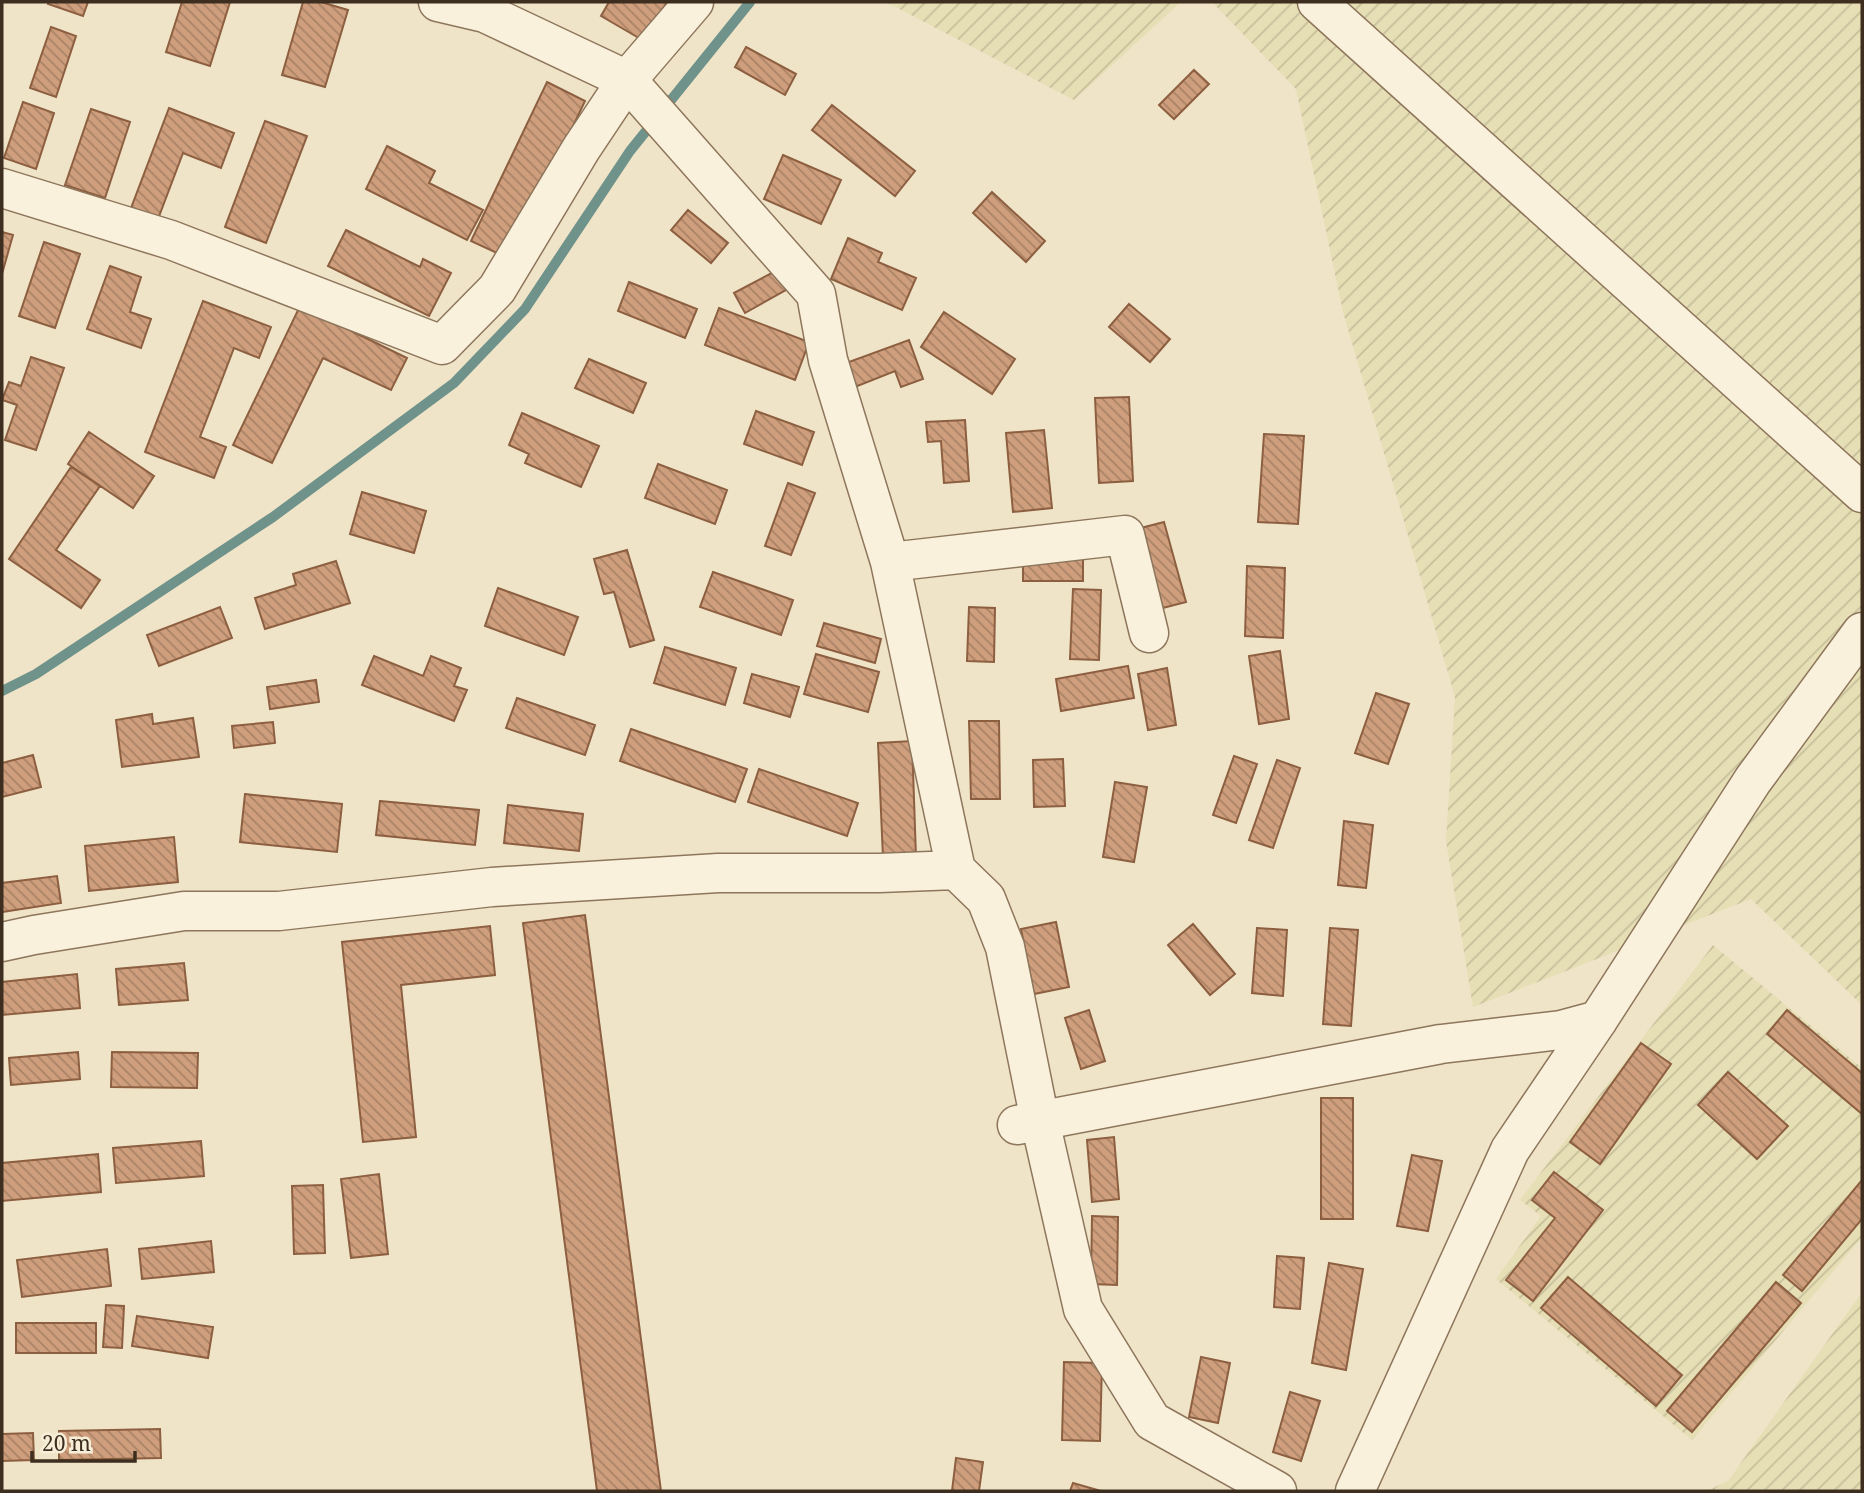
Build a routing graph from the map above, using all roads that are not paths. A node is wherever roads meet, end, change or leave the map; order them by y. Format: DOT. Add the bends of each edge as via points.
graph roads {
  1 [pos="438,2"];
  2 [pos="694,2"];
  3 [pos="1317,2"];
  4 [pos="627,80"];
  5 [pos="2,188"];
  6 [pos="1862,493"];
  7 [pos="890,562"];
  8 [pos="1862,632"];
  9 [pos="1149,634"];
  10 [pos="956,870"];
  11 [pos="2,942"];
  12 [pos="1598,1020"];
  13 [pos="1029,1123"];
  14 [pos="1277,1491"];
  15 [pos="1355,1491"];
  1 -- 4 [label="street" via="485,13"];
  2 -- 4 [label="street"];
  3 -- 6 [label="street"];
  4 -- 5 [label="street" via="497,289 442,345 171,240"];
  4 -- 7 [label="street" via="816,294 828,360"];
  7 -- 9 [label="street" via="1125,535"];
  7 -- 10 [label="street"];
  8 -- 12 [label="street" via="1753,780"];
  10 -- 11 [label="street" via="718,873 492,887 279,911 184,911"];
  10 -- 13 [label="street" via="986,899 1005,947"];
  12 -- 13 [label="street" via="1561,1030 1441,1044"];
  12 -- 15 [label="street" via="1510,1150"];
  13 -- 14 [label="street" via="1083,1309 1152,1421"];
}
